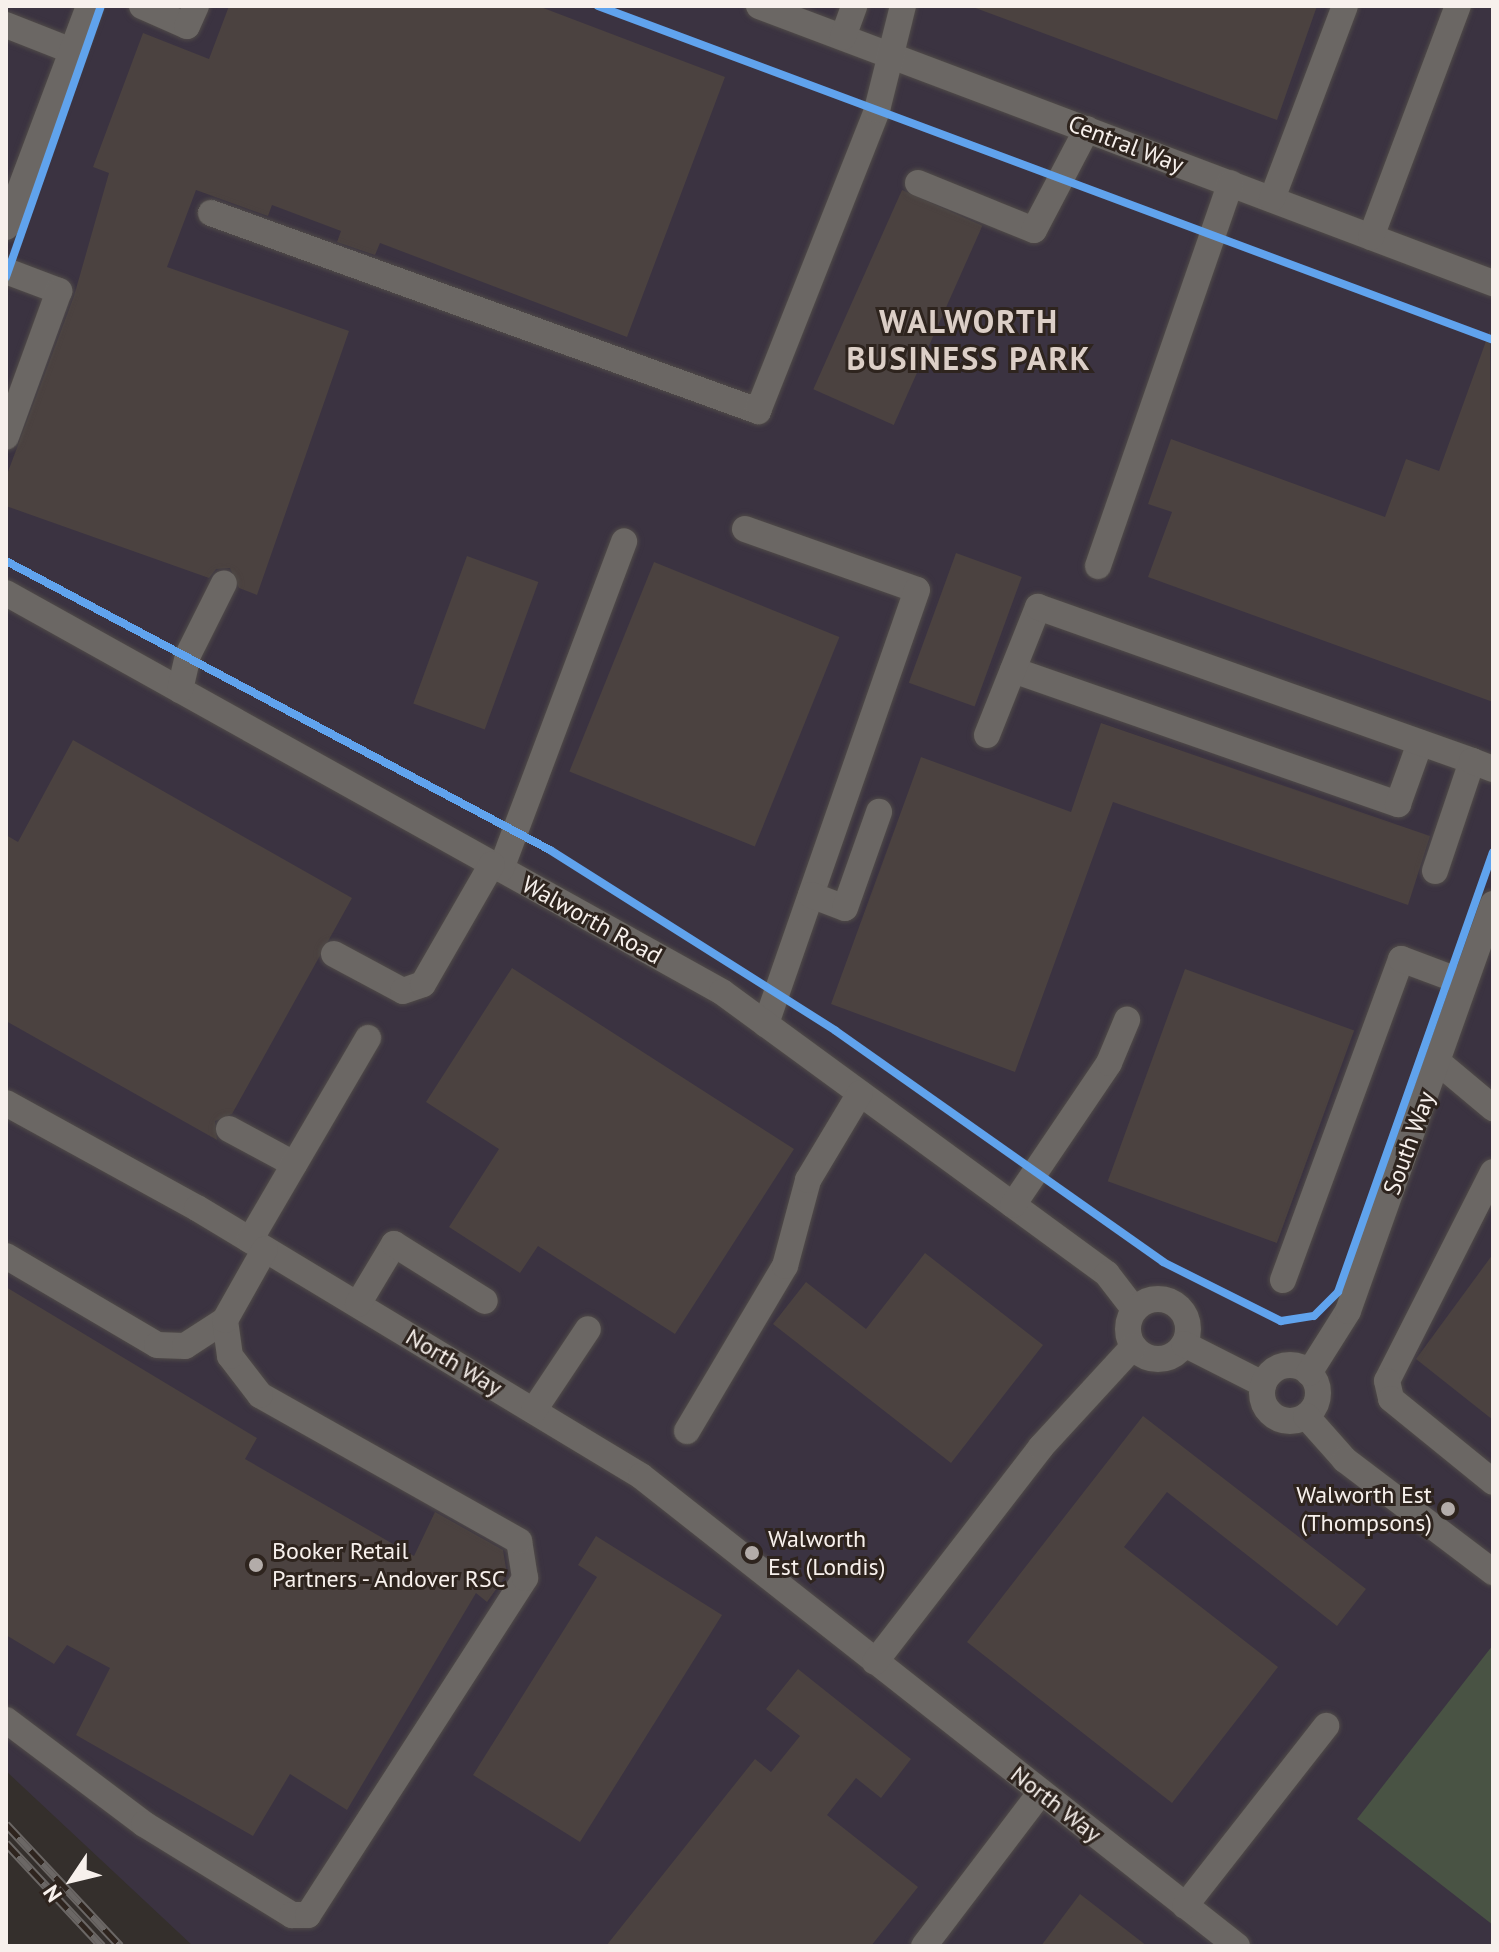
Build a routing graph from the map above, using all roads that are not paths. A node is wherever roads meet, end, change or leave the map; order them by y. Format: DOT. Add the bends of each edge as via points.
graph roads {
  1 [pos="89,6"];
  2 [pos="144,6"];
  3 [pos="196,6"];
  4 [pos="759,6"];
  5 [pos="854,6"];
  6 [pos="903,6"];
  7 [pos="1345,6"];
  8 [pos="1458,6"];
  9 [pos="6,25"];
  10 [pos="843,37"];
  11 [pos="72,51"];
  12 [pos="893,56"];
  13 [pos="1087,129"];
  14 [pos="918,183"];
  15 [pos="1231,183"];
  16 [pos="1272,199"];
  17 [pos="211,213"];
  18 [pos="6,227"];
  19 [pos="1371,237"];
  20 [pos="6,271"];
  21 [pos="1493,283"];
  22 [pos="6,437"];
  23 [pos="745,529"];
  24 [pos="624,541"];
  25 [pos="1098,566"];
  26 [pos="224,583"];
  27 [pos="6,593"];
  28 [pos="1013,670"];
  29 [pos="180,690"];
  30 [pos="987,735"];
  31 [pos="1420,743"];
  32 [pos="1482,765"];
  33 [pos="879,812"];
  34 [pos="497,867"];
  35 [pos="1435,871"];
  36 [pos="811,895"];
  37 [pos="1493,904"];
  38 [pos="1489,933"];
  39 [pos="334,954"];
  40 [pos="1449,977"];
  41 [pos="1127,1020"];
  42 [pos="766,1024"];
  43 [pos="368,1038"];
  44 [pos="1438,1062"];
  45 [pos="860,1093"];
  46 [pos="6,1103"];
  47 [pos="1493,1108"];
  48 [pos="229,1129"];
  49 [pos="294,1164"];
  50 [pos="1493,1172"];
  51 [pos="1013,1205"];
  52 [pos="258,1244"];
  53 [pos="6,1256"];
  54 [pos="1283,1280"];
  55 [pos="485,1301"];
  56 [pos="358,1304"];
  57 [pos="1134,1309"];
  58 [pos="225,1320"];
  59 [pos="588,1329"];
  60 [pos="1184,1344"];
  61 [pos="1133,1347"];
  62 [pos="1309,1373"];
  63 [pos="1263,1384"];
  64 [pos="534,1410"];
  65 [pos="1306,1416"];
  66 [pos="687,1431"];
  67 [pos="1493,1482"];
  68 [pos="1493,1572"];
  69 [pos="875,1662"];
  70 [pos="6,1720"];
  71 [pos="1326,1726"];
  72 [pos="1041,1792"];
  73 [pos="1185,1906"];
  74 [pos="924,1946"];
  75 [pos="1237,1946"];
  1 -- 11 [label="street"];
  2 -- 3 [label="street" via="187,26"];
  4 -- 10 [label="street, Central Way"];
  5 -- 10 [label="street"];
  6 -- 12 [label="street"];
  7 -- 16 [label="street"];
  8 -- 19 [label="street"];
  9 -- 11 [label="street"];
  10 -- 12 [label="street, Central Way"];
  11 -- 18 [label="street"];
  12 -- 13 [label="street, Central Way"];
  12 -- 17 [label="street" via="758,411"];
  13 -- 14 [label="street" via="1034,230"];
  13 -- 15 [label="street, Central Way"];
  15 -- 16 [label="street, Central Way"];
  15 -- 25 [label="street"];
  16 -- 19 [label="street, Central Way"];
  19 -- 21 [label="street, Central Way"];
  20 -- 22 [label="street" via="59,291"];
  23 -- 36 [label="street" via="917,590"];
  24 -- 34 [label="street"];
  26 -- 29 [label="street" via="188,655"];
  27 -- 29 [label="street, Walworth Road"];
  28 -- 30 [label="street"];
  28 -- 31 [label="street" via="1398,804"];
  28 -- 31 [label="street" via="1038,607"];
  29 -- 34 [label="street, Walworth Road"];
  31 -- 32 [label="street"];
  32 -- 35 [label="street"];
  33 -- 36 [label="street" via="845,908"];
  34 -- 39 [label="street" via="423,984 403,991"];
  34 -- 42 [label="street, Walworth Road" via="722,992"];
  36 -- 42 [label="street"];
  37 -- 38 [label="street, South Way"];
  38 -- 44 [label="street, South Way"];
  40 -- 54 [label="street" via="1401,959"];
  41 -- 51 [label="street" via="1109,1063"];
  42 -- 45 [label="street, Walworth Road"];
  43 -- 49 [label="street"];
  44 -- 47 [label="street"];
  44 -- 62 [label="street, South Way" via="1348,1311"];
  45 -- 51 [label="street, Walworth Road"];
  45 -- 66 [label="street" via="811,1172 785,1266"];
  46 -- 52 [label="street, North Way"];
  48 -- 49 [label="street"];
  49 -- 52 [label="street"];
  50 -- 67 [label="street" via="1398,1349 1387,1381 1391,1399"];
  51 -- 57 [label="street, Walworth Road" via="1107,1274"];
  52 -- 56 [label="street, North Way"];
  52 -- 58 [label="street"];
  53 -- 58 [label="street" via="157,1345 185,1346"];
  55 -- 56 [label="street" via="394,1244"];
  56 -- 64 [label="street, North Way"];
  57 -- 60 [label="street" via="1151,1299 1179,1306 1188,1324"];
  57 -- 61 [label="street" via="1127,1329"];
  58 -- 70 [label="street" via="230,1356 260,1395 519,1541 525,1578 308,1915 292,1915 144,1824"];
  59 -- 64 [label="street"];
  60 -- 61 [label="street" via="1160,1359"];
  60 -- 63 [label="street"];
  61 -- 69 [label="street" via="1041,1447"];
  62 -- 63 [label="street" via="1283,1366"];
  62 -- 65 [label="street" via="1317,1400"];
  63 -- 65 [label="street" via="1270,1413 1287,1421"];
  64 -- 69 [label="street, North Way" via="641,1476"];
  65 -- 68 [label="street" via="1345,1460"];
  69 -- 72 [label="street, North Way"];
  71 -- 73 [label="street"];
  72 -- 73 [label="street, North Way"];
  72 -- 74 [label="street"];
  73 -- 75 [label="street, North Way"];
}
